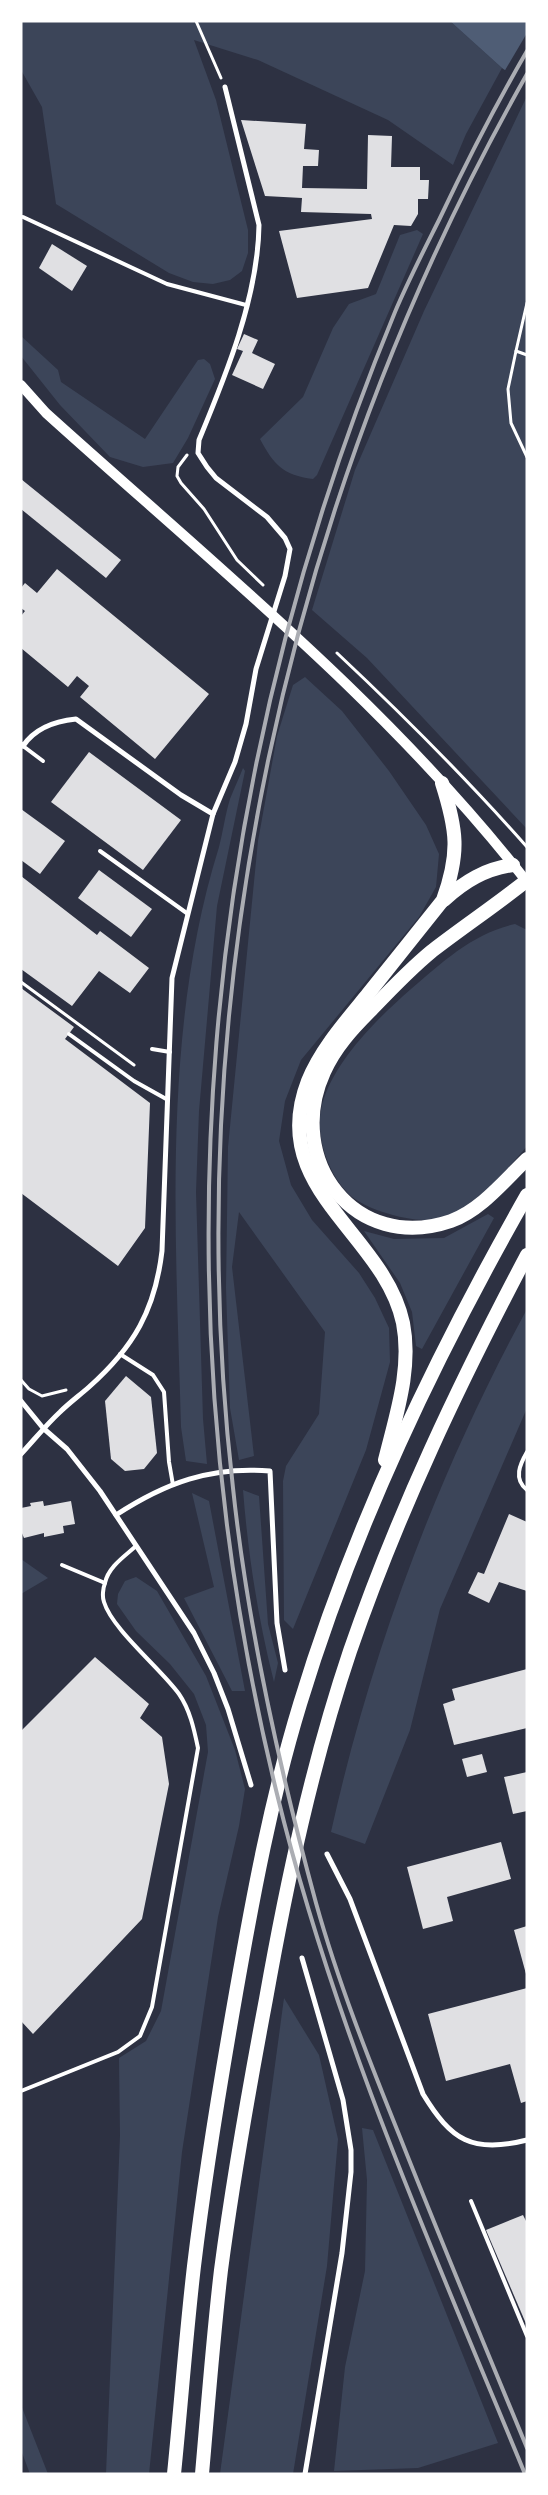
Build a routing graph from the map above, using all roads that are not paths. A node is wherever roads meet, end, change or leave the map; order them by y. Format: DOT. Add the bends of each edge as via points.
graph roads {
  1 [pos="225,88"];
  2 [pos="23,218"];
  3 [pos="246,305"];
  4 [pos="21,385"];
  5 [pos="22,745"];
  6 [pos="43,761"];
  7 [pos="442,783"];
  8 [pos="213,814"];
  9 [pos="100,851"];
  10 [pos="513,865"];
  11 [pos="526,881"];
  12 [pos="444,900"];
  13 [pos="188,914"];
  14 [pos="69,1034"];
  15 [pos="152,1049"];
  16 [pos="170,1052"];
  17 [pos="168,1100"];
  18 [pos="527,1159"];
  19 [pos="527,1195"];
  20 [pos="527,1254"];
  21 [pos="120,1354"];
  22 [pos="21,1401"];
  23 [pos="43,1428"];
  24 [pos="527,1452"];
  25 [pos="21,1454"];
  26 [pos="173,1485"];
  27 [pos="379,1488"];
  28 [pos="527,1490"];
  29 [pos="116,1515"];
  30 [pos="136,1546"];
  31 [pos="62,1565"];
  32 [pos="105,1583"];
  33 [pos="285,1670"];
  34 [pos="251,1785"];
  35 [pos="327,1854"];
  36 [pos="302,1958"];
  37 [pos="21,2091"];
  38 [pos="527,2140"];
  39 [pos="471,2201"];
  40 [pos="527,2336"];
  41 [pos="174,2474"];
  42 [pos="202,2474"];
  43 [pos="305,2474"];
  1 -- 3 [label="street" via="259,226 255,270"];
  2 -- 3 [label="lane" via="166,284"];
  3 -- 8 [label="street" via="229,366 199,440 198,453 211,473 267,517 290,549 285,576 256,669 235,762"];
  4 -- 7 [label="main road" via="46,413 352,689"];
  5 -- 6 [label="lane"];
  5 -- 8 [label="street" via="47,726 76,719 181,795"];
  7 -- 10 [label="main road"];
  7 -- 12 [label="highway" via="455,838 453,874"];
  8 -- 13 [label="street"];
  9 -- 13 [label="lane"];
  10 -- 11 [label="main road"];
  10 -- 12 [label="highway" via="474,877"];
  11 -- 18 [label="highway" via="403,976 344,1038 324,1071 311,1117 314,1150 332,1187 363,1214 394,1226 424,1227 453,1220 479,1205"];
  12 -- 27 [label="highway" via="338,1031 309,1080 301,1110 301,1140 312,1179 379,1269 397,1304 402,1322 405,1376"];
  13 -- 16 [label="street" via="172,978"];
  14 -- 17 [label="lane" via="134,1081"];
  15 -- 16 [label="lane"];
  16 -- 17 [label="street"];
  17 -- 21 [label="street" via="159,1280 153,1303 142,1324"];
  19 -- 27 [label="highway" via="448,1340"];
  20 -- 42 [label="highway" via="421,1468 383,1559 325,1734 297,1843 242,2127 221,2271"];
  21 -- 23 [label="street" via="91,1386"];
  21 -- 26 [label="lane" via="153,1375 164,1392 168,1462"];
  22 -- 23 [label="street"];
  23 -- 25 [label="street"];
  23 -- 29 [label="street" via="67,1449"];
  24 -- 28 [label="lane" via="518,1471 519,1481"];
  26 -- 29 [label="street"];
  26 -- 33 [label="street" via="208,1472 270,1471 277,1622"];
  27 -- 41 [label="highway" via="318,1649 269,1819 214,2119 194,2268"];
  29 -- 30 [label="street"];
  30 -- 32 [label="lane" via="110,1571"];
  30 -- 34 [label="street" via="194,1633 214,1673"];
  31 -- 32 [label="lane"];
  32 -- 37 [label="lane" via="103,1600 106,1609 180,1695 192,1720 198,1748 152,2007 140,2036 118,2052"];
  35 -- 38 [label="street" via="350,1899 422,2094 437,2116 456,2135 479,2145 505,2146"];
  36 -- 43 [label="street" via="343,2100 351,2150 342,2253"];
  39 -- 40 [label="lane"];
}
